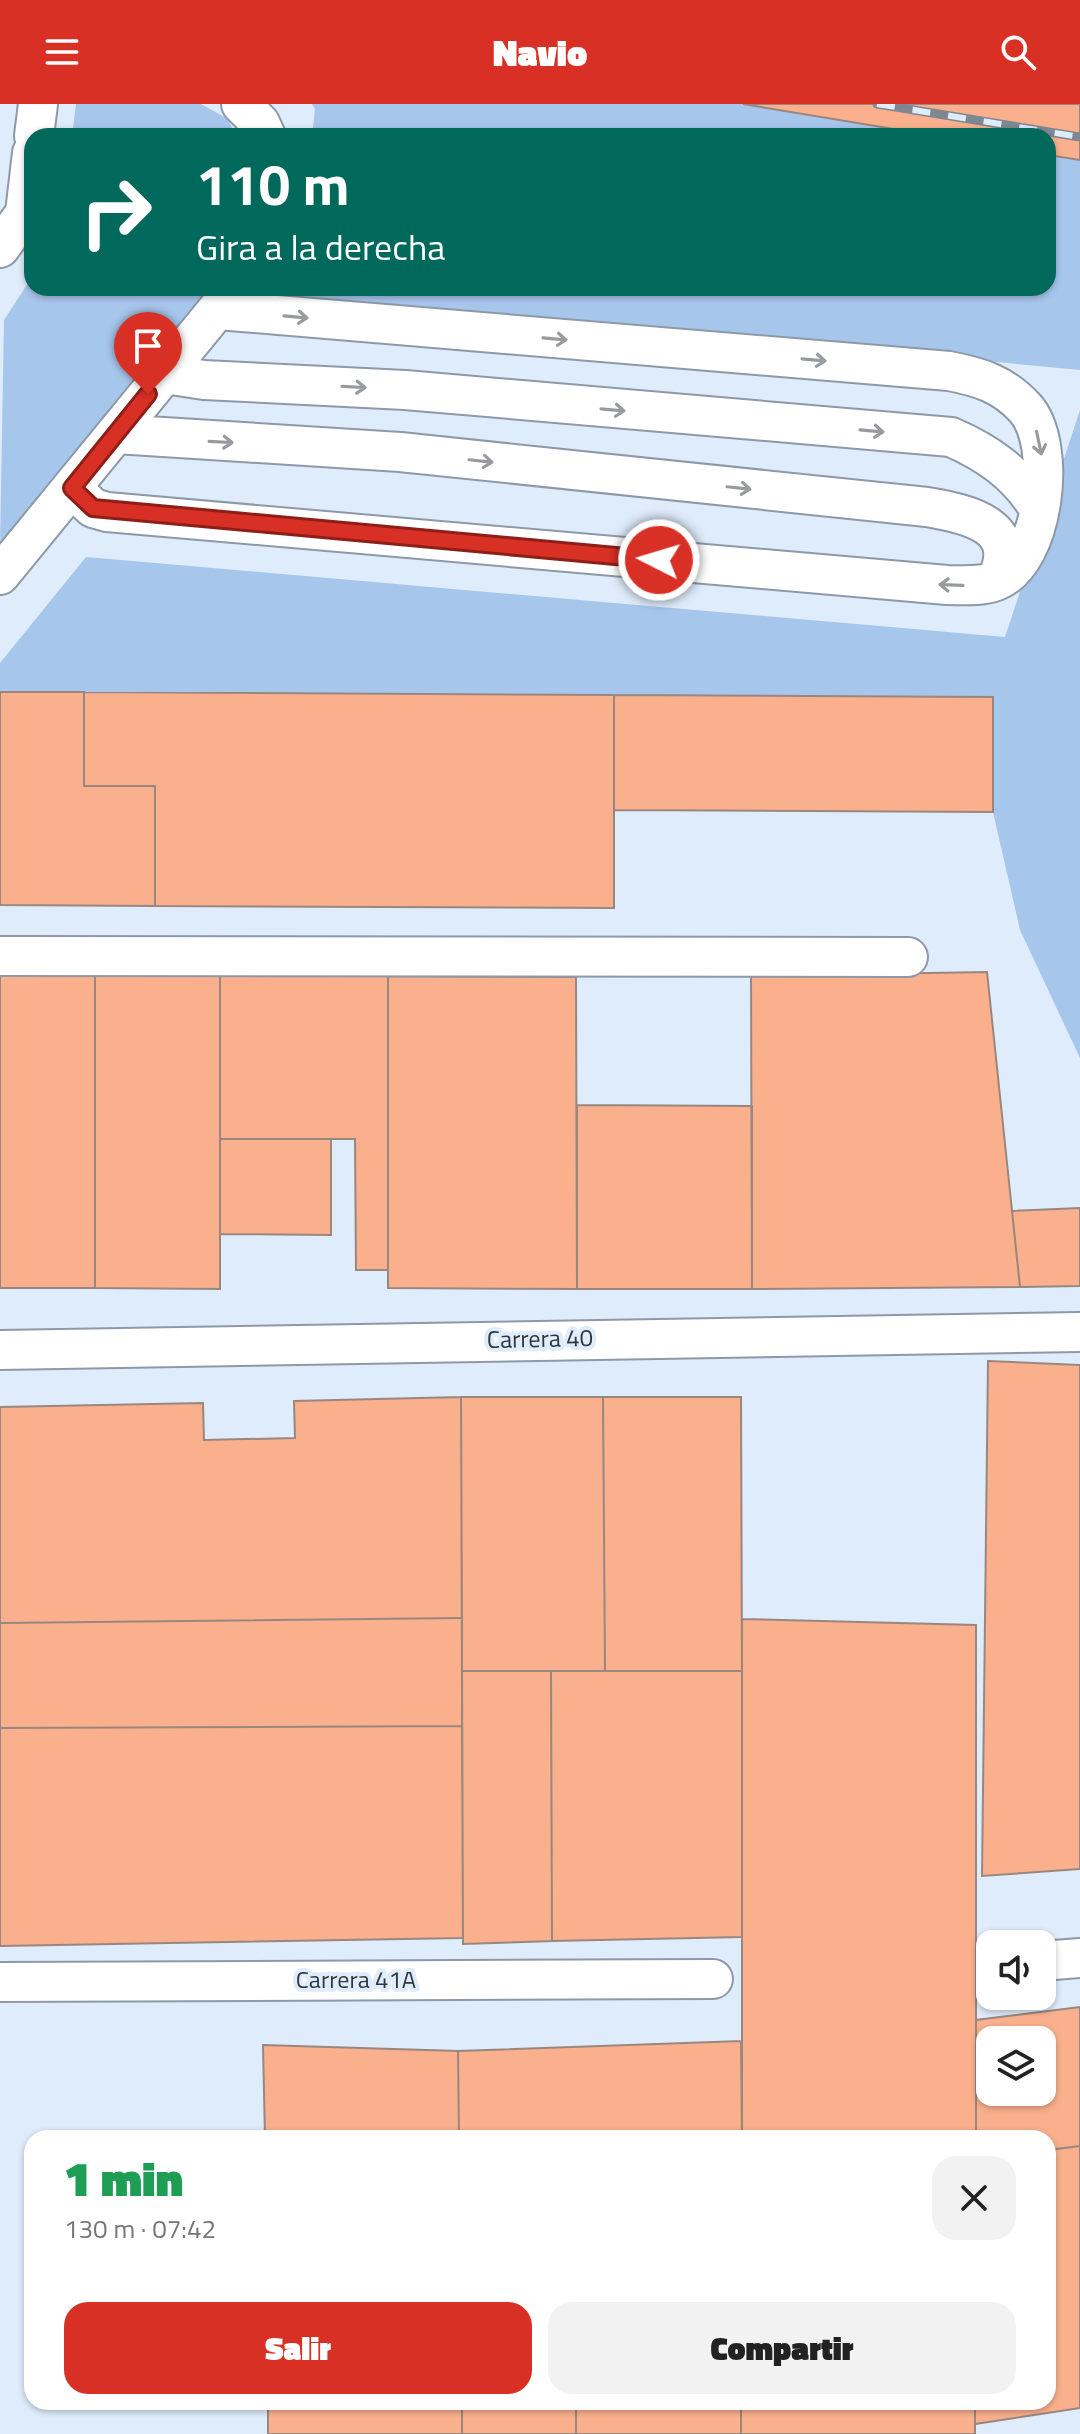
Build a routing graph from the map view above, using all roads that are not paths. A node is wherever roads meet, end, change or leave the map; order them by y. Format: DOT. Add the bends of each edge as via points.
graph roads {
  1 [pos="38,104"];
  2 [pos="241,104"];
  3 [pos="35,128"];
  4 [pos="262,128"];
  5 [pos="24,214"];
  6 [pos="0,248"];
  7 [pos="226,299"];
  8 [pos="165,374"];
  9 [pos="116,434"];
  10 [pos="72,488"];
  11 [pos="1039,509"];
  12 [pos="0,575"];
  13 [pos="996,581"];
  14 [pos="0,956"];
  15 [pos="908,957"];
  16 [pos="1080,1332"];
  17 [pos="0,1350"];
  18 [pos="1080,1958"];
  19 [pos="1056,1960"];
  20 [pos="713,1979"];
  21 [pos="0,1982"];
  1 -- 3 [label="street"];
  2 -- 4 [label="street"];
  5 -- 6 [label="street"];
  7 -- 8 [label="street"];
  7 -- 11 [label="street, one-way" via="985,379 1027,410 1038,432"];
  8 -- 9 [label="street"];
  8 -- 11 [label="street, one-way" via="951,437 983,451 1026,487"];
  9 -- 10 [label="street"];
  9 -- 13 [label="street, one-way" via="400,452 957,512 988,525 999,538 1004,558"];
  10 -- 12 [label="street"];
  13 -- 10 [label="street, one-way" via="947,585 107,512 93,508"];
  11 -- 13 [label="street" via="1027,553"];
  14 -- 15 [label="street"];
  16 -- 17 [label="street, Carrera 40"];
  18 -- 19 [label="street"];
  20 -- 21 [label="street, Carrera 41A"];
}
